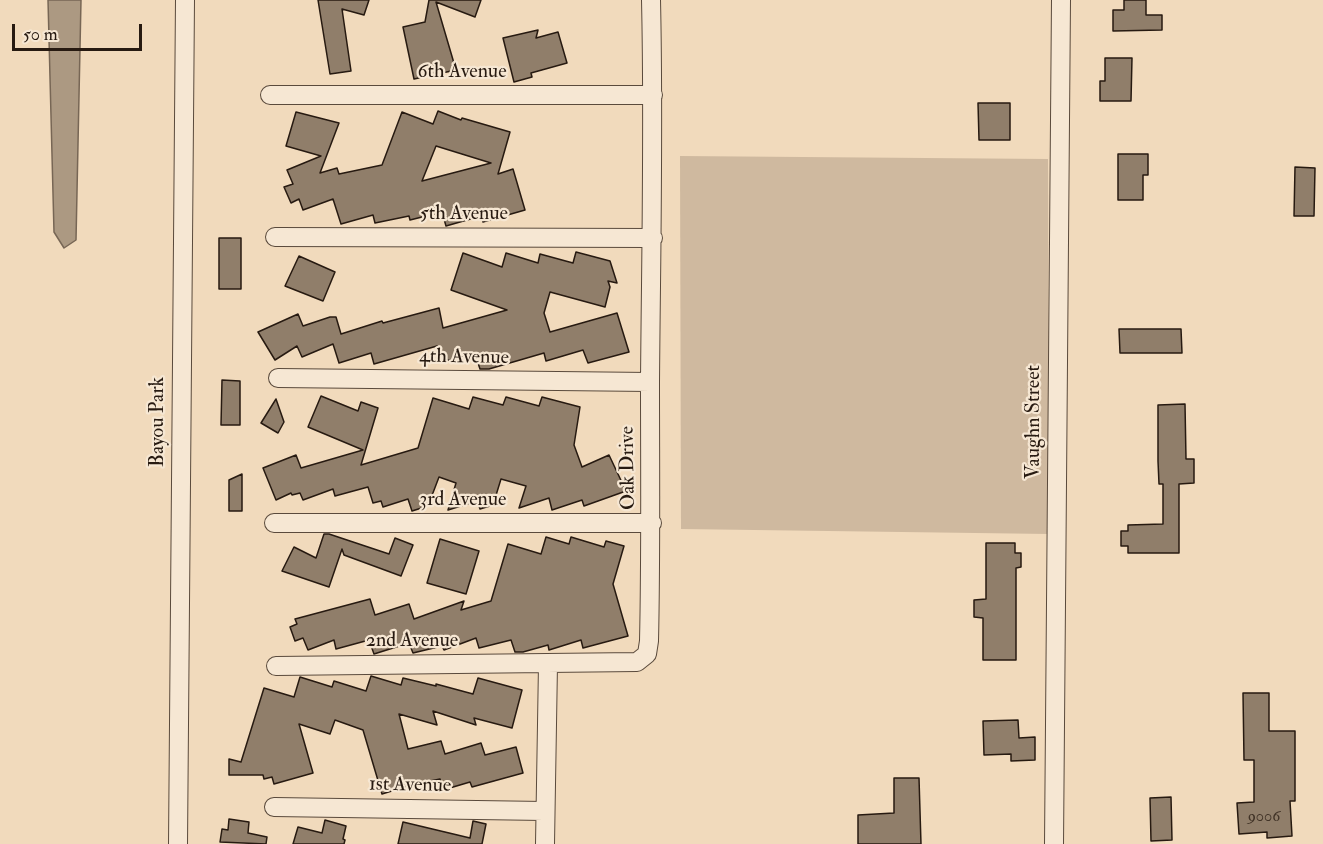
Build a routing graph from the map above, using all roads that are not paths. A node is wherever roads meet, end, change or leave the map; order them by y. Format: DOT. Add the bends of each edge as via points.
graph roads {
  1 [pos="185,0"];
  2 [pos="651,0"];
  3 [pos="1061,0"];
  4 [pos="270,95"];
  5 [pos="653,95"];
  6 [pos="275,237"];
  7 [pos="653,238"];
  8 [pos="278,378"];
  9 [pos="650,382"];
  10 [pos="274,523"];
  11 [pos="652,523"];
  12 [pos="548,664"];
  13 [pos="276,666"];
  14 [pos="274,807"];
  15 [pos="544,811"];
  16 [pos="178,844"];
  17 [pos="545,844"];
  18 [pos="1054,844"];
  1 -- 16 [label="street, Bayou Park"];
  2 -- 5 [label="street, Oak Drive"];
  3 -- 18 [label="street, Vaughn Street"];
  4 -- 5 [label="street, 6th Avenue"];
  5 -- 7 [label="street, Oak Drive"];
  6 -- 7 [label="street, 5th Avenue"];
  7 -- 9 [label="street, Oak Drive"];
  8 -- 9 [label="street, 4th Avenue"];
  9 -- 11 [label="street, Oak Drive"];
  10 -- 11 [label="street, 3rd Avenue"];
  11 -- 12 [label="street, Oak Drive" via="647,654 637,662"];
  12 -- 13 [label="street, 2nd Avenue"];
  12 -- 15 [label="street"];
  14 -- 15 [label="street, 1st Avenue"];
  15 -- 17 [label="street"];
}
